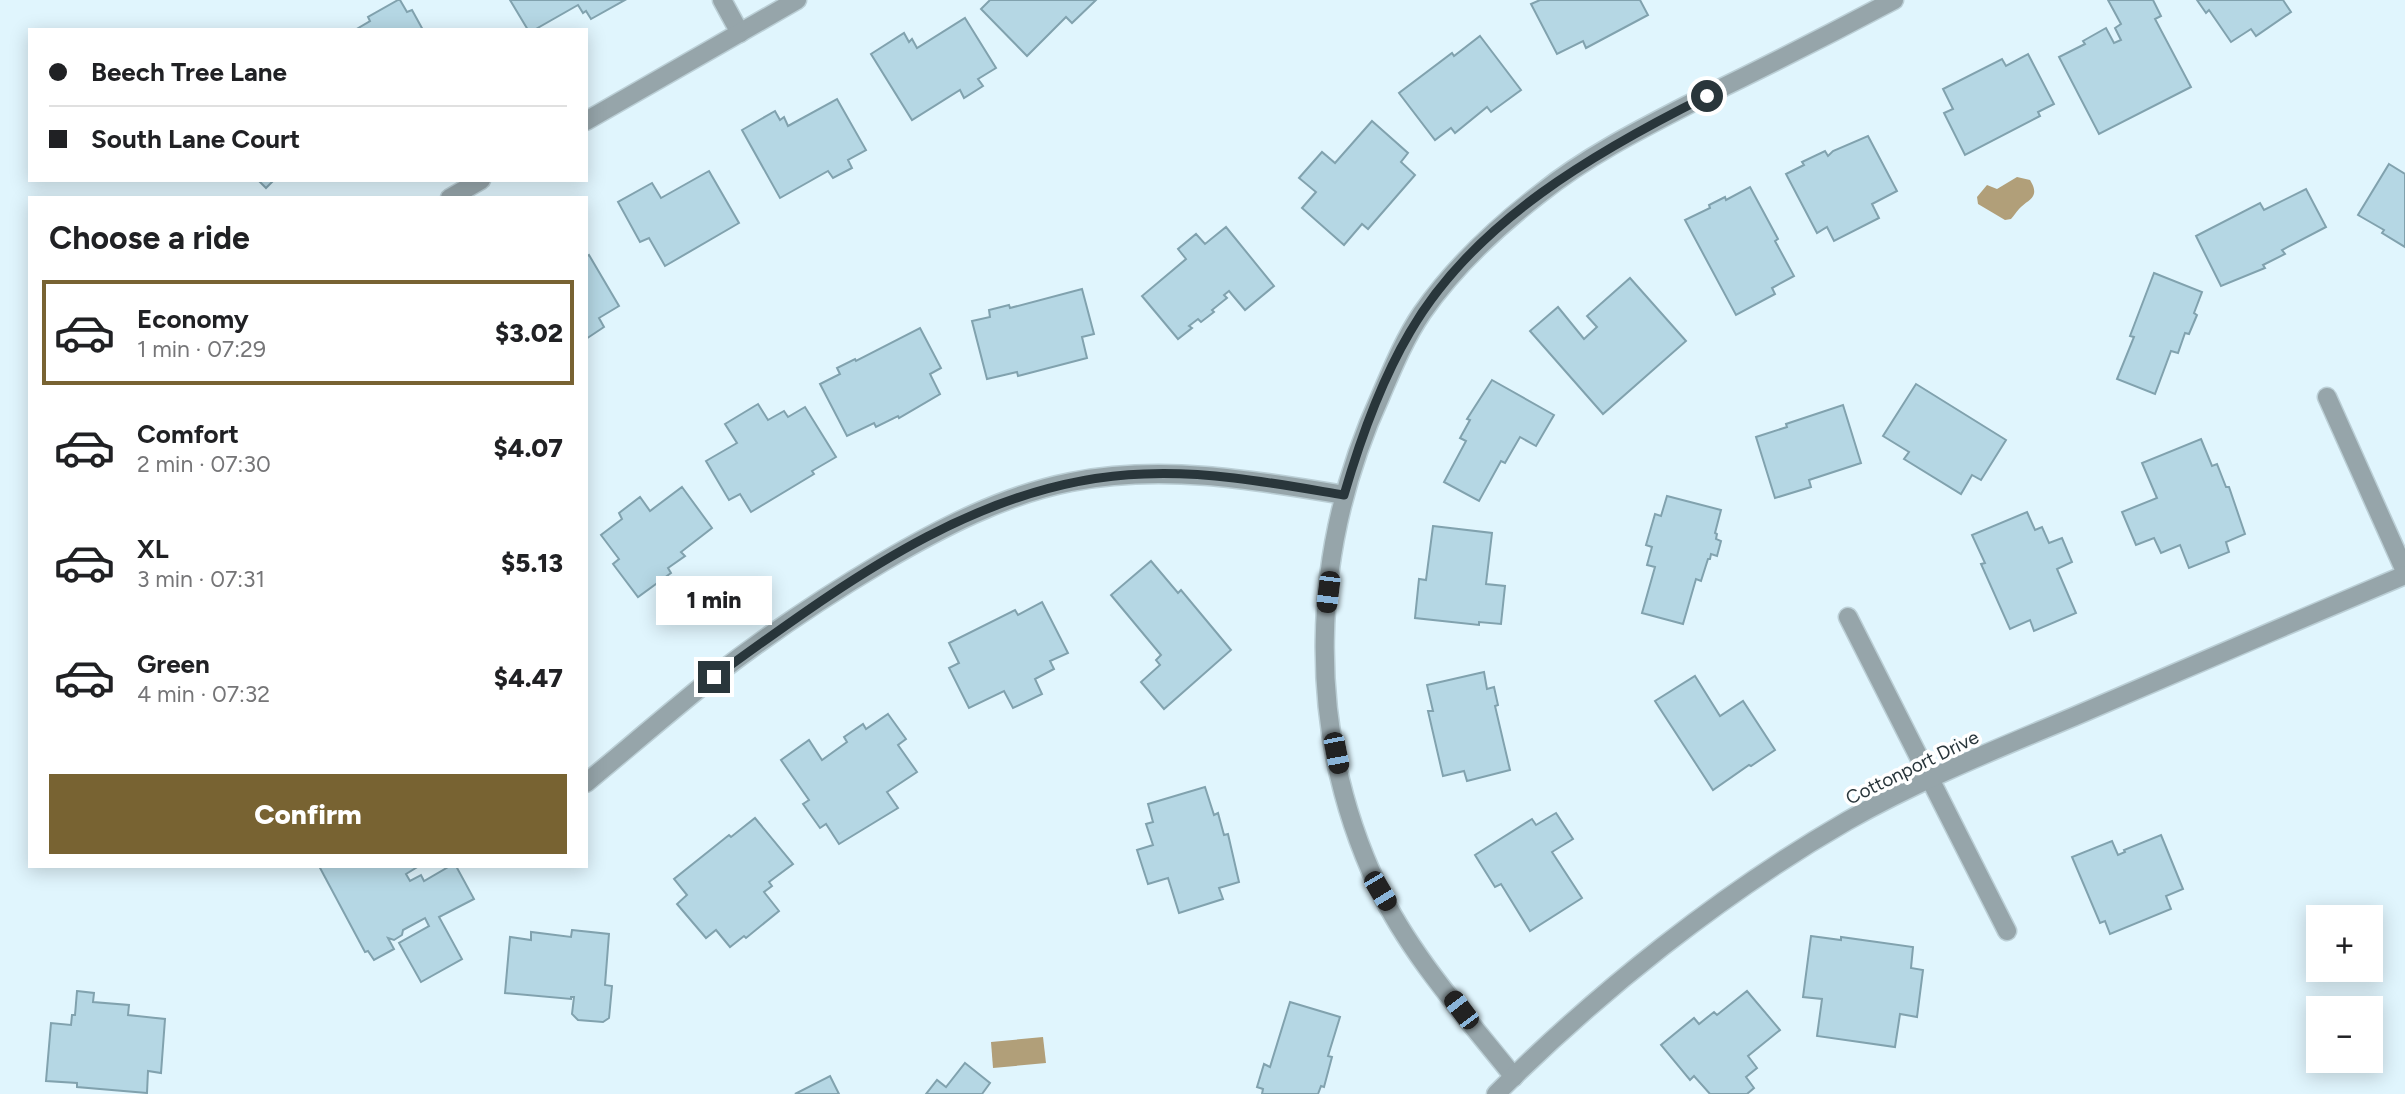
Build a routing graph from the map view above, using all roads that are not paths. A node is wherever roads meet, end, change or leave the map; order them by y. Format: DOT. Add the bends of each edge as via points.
graph roads {
  1 [pos="722,0"];
  2 [pos="797,0"];
  3 [pos="1894,0"];
  4 [pos="740,33"];
  5 [pos="588,120"];
  6 [pos="478,182"];
  7 [pos="453,196"];
  8 [pos="2328,397"];
  9 [pos="1344,495"];
  10 [pos="2405,573"];
  11 [pos="1848,617"];
  12 [pos="1931,778"];
  13 [pos="588,781"];
  14 [pos="2007,931"];
  15 [pos="1514,1077"];
  16 [pos="1496,1094"];
  1 -- 4 [label="street"];
  2 -- 4 [label="street"];
  3 -- 9 [label="street" via="1635,132 1543,191 1506,222 1469,257 1409,333 1357,449"];
  4 -- 5 [label="street"];
  6 -- 7 [label="street"];
  8 -- 10 [label="street"];
  9 -- 13 [label="street" via="1172,473 1072,482 1009,500 909,546 804,613 714,677"];
  9 -- 15 [label="street" via="1323,649 1332,732 1349,813 1360,847 1399,924"];
  10 -- 12 [label="street, Cottonport Drive"];
  11 -- 12 [label="street"];
  12 -- 14 [label="street"];
  12 -- 15 [label="street, Cottonport Drive" via="1847,821 1692,924"];
  15 -- 16 [label="street, Cottonport Drive"];
}
